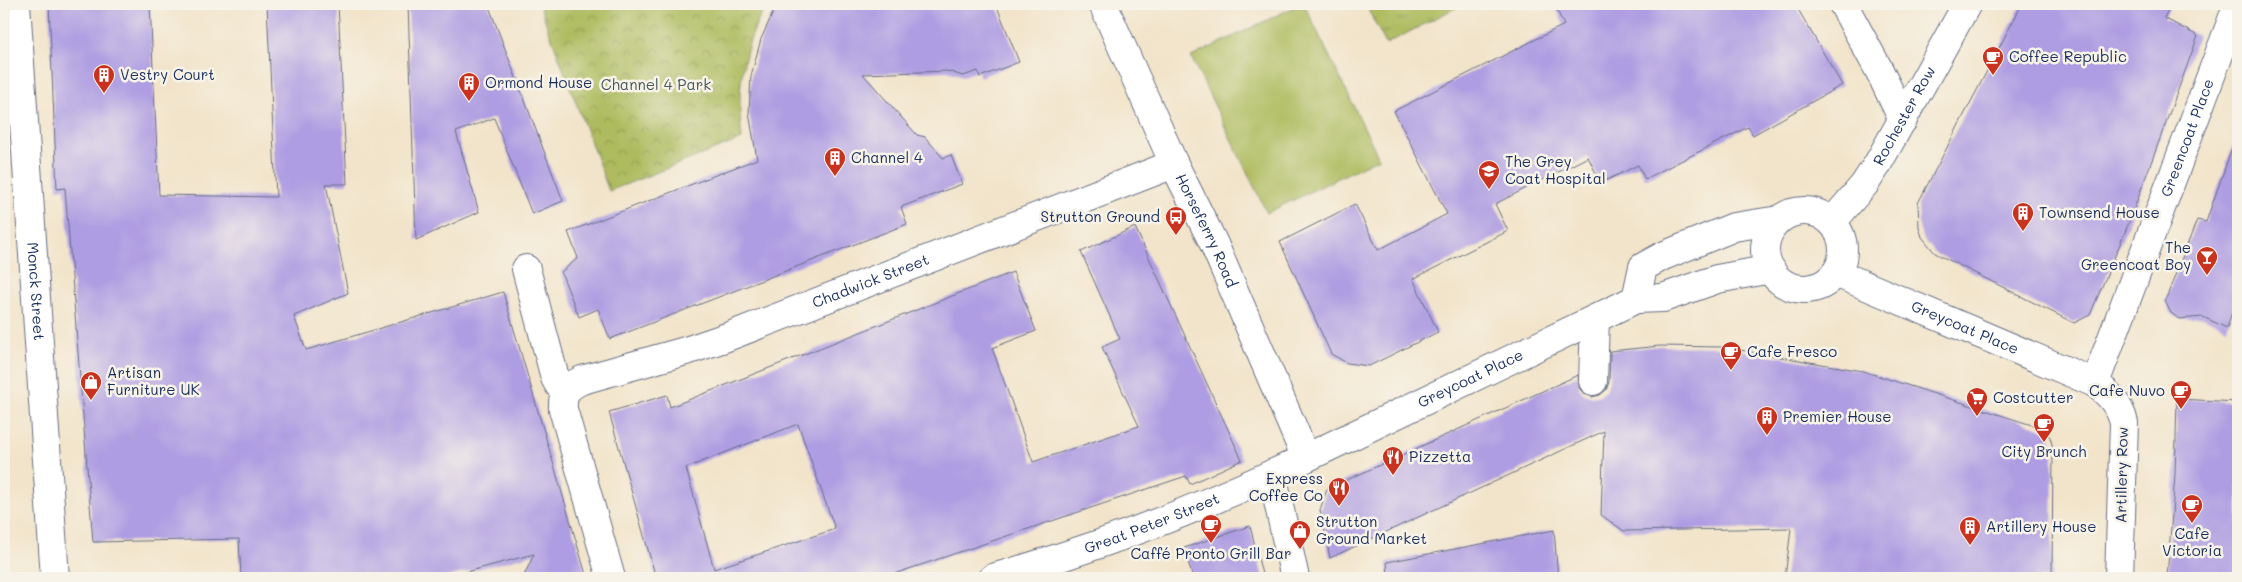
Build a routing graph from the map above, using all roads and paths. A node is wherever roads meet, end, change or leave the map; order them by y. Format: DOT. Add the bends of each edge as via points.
graph roads {
  1 [pos="16,4"];
  2 [pos="1103,4"];
  3 [pos="1843,4"];
  4 [pos="1967,4"];
  5 [pos="2238,4"];
  6 [pos="1903,120"];
  7 [pos="1174,164"];
  8 [pos="1779,220"];
  9 [pos="1832,222"];
  10 [pos="526,269"];
  11 [pos="1770,269"];
  12 [pos="1836,273"];
  13 [pos="1636,299"];
  14 [pos="1595,318"];
  15 [pos="1592,381"];
  16 [pos="2095,382"];
  17 [pos="565,390"];
  18 [pos="1306,458"];
  19 [pos="1272,474"];
  20 [pos="1033,572"];
  21 [pos="55,578"];
  22 [pos="610,578"];
  23 [pos="993,578"];
  24 [pos="1296,578"];
  25 [pos="2119,578"];
  1 -- 21 [label="street, Monck Street"];
  2 -- 7 [label="street, Horseferry Road"];
  3 -- 6 [label="street"];
  4 -- 6 [label="street, Rochester Row"];
  5 -- 16 [label="street, Greencoat Place"];
  6 -- 9 [label="street, Rochester Row" via="1864,185"];
  7 -- 17 [label="street, Chadwick Street" via="726,337 582,380"];
  7 -- 18 [label="street, Horseferry Road" via="1214,244"];
  8 -- 9 [label="street" via="1800,212 1811,212"];
  8 -- 11 [label="street" via="1767,239 1765,250"];
  8 -- 13 [label="street" via="1734,227 1643,267"];
  9 -- 12 [label="street" via="1842,242 1841,263"];
  10 -- 17 [label="street" via="555,378"];
  11 -- 12 [label="street" via="1790,286 1802,289 1826,282"];
  11 -- 13 [label="street, Greycoat Place" via="1717,279 1663,298"];
  12 -- 16 [label="street, Greycoat Place"];
  13 -- 14 [label="street, Greycoat Place"];
  14 -- 15 [label="street"];
  14 -- 18 [label="street, Greycoat Place"];
  16 -- 25 [label="street, Artillery Row" via="2112,396 2124,423"];
  17 -- 22 [label="street" via="563,409"];
  18 -- 19 [label="street, Great Peter Street"];
  19 -- 20 [label="street, Great Peter Street"];
  19 -- 24 [label="street"];
  20 -- 23 [label="street, Great Peter Street"];
}
